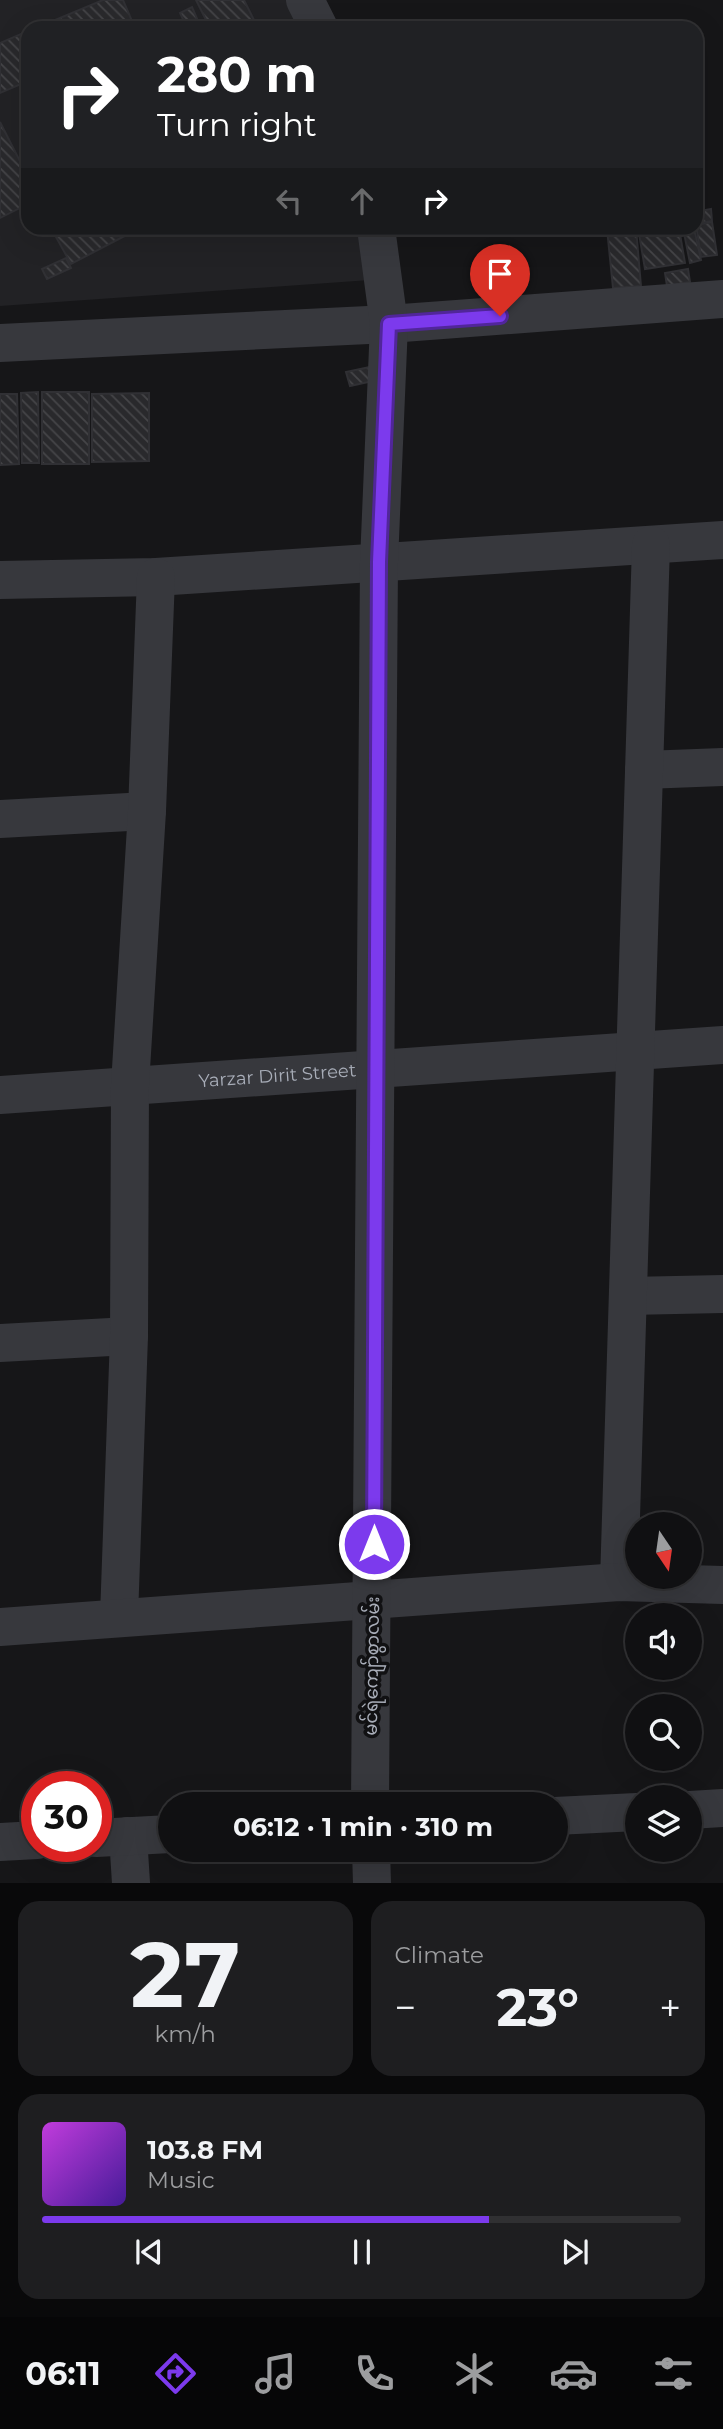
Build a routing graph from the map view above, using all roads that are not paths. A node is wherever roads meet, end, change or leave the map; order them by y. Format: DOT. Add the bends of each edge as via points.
graph roads {
  1 [pos="306,0"];
  2 [pos="316,21"];
  3 [pos="377,235"];
  4 [pos="723,299"];
  5 [pos="389,324"];
  6 [pos="0,343"];
  7 [pos="723,540"];
  8 [pos="651,545"];
  9 [pos="379,562"];
  10 [pos="156,577"];
  11 [pos="0,580"];
  12 [pos="723,767"];
  13 [pos="644,771"];
  14 [pos="147,811"];
  15 [pos="0,819"];
  16 [pos="723,1045"];
  17 [pos="636,1049"];
  18 [pos="376,1069"];
  19 [pos="130,1086"];
  20 [pos="0,1095"];
  21 [pos="723,1294"];
  22 [pos="628,1296"];
  23 [pos="129,1336"];
  24 [pos="0,1343"];
  25 [pos="619,1582"];
  26 [pos="723,1584"];
  27 [pos="373,1600"];
  28 [pos="119,1617"];
  29 [pos="0,1627"];
  30 [pos="370,1792"];
  31 [pos="723,1808"];
  32 [pos="702,1809"];
  33 [pos="625,1813"];
  34 [pos="568,1815"];
  35 [pos="158,1835"];
  36 [pos="112,1837"];
  37 [pos="21,1841"];
  38 [pos="0,1842"];
  39 [pos="371,1862"];
  40 [pos="131,1883"];
  41 [pos="372,1883"];
  1 -- 2 [label="street"];
  3 -- 5 [label="street, မင်ရဲကျော်စွာလမ်း"];
  4 -- 5 [label="street"];
  5 -- 6 [label="street"];
  5 -- 9 [label="street, မင်ရဲကျော်စွာလမ်း"];
  7 -- 8 [label="street"];
  8 -- 9 [label="street"];
  8 -- 13 [label="street"];
  9 -- 10 [label="street"];
  9 -- 18 [label="street, မင်ရဲကျော်စွာလမ်း"];
  10 -- 11 [label="street"];
  10 -- 14 [label="street"];
  12 -- 13 [label="street"];
  13 -- 17 [label="street"];
  14 -- 15 [label="street"];
  14 -- 19 [label="street"];
  16 -- 17 [label="street, Yarzar Dirit Street"];
  17 -- 18 [label="street, Yarzar Dirit Street"];
  17 -- 22 [label="street"];
  18 -- 19 [label="street, Yarzar Dirit Street"];
  18 -- 27 [label="street, မင်ရဲကျော်စွာလမ်း"];
  19 -- 20 [label="street, Yarzar Dirit Street"];
  19 -- 23 [label="street"];
  21 -- 22 [label="street"];
  22 -- 25 [label="street"];
  23 -- 24 [label="street"];
  23 -- 28 [label="street"];
  25 -- 26 [label="street"];
  25 -- 27 [label="street"];
  27 -- 28 [label="street"];
  27 -- 30 [label="street, မင်ရဲကျော်စွာလမ်း"];
  28 -- 29 [label="street"];
  31 -- 32 [label="street"];
  33 -- 34 [label="street"];
  35 -- 36 [label="street"];
  36 -- 40 [label="street"];
  37 -- 38 [label="street"];
  39 -- 41 [label="street"];
}
